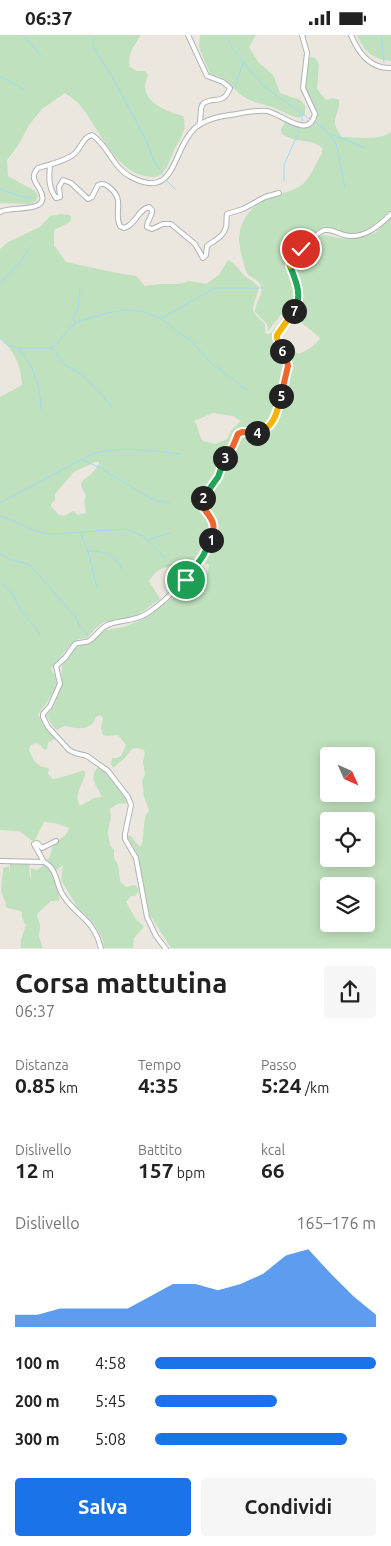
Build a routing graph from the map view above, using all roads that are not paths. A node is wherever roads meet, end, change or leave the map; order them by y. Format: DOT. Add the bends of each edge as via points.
graph roads {
  1 [pos="188,35"];
  2 [pos="302,35"];
  3 [pos="351,35"];
  4 [pos="391,69"];
  5 [pos="199,125"];
  6 [pos="50,165"];
  7 [pos="279,193"];
  8 [pos="0,213"];
  9 [pos="391,214"];
  10 [pos="56,841"];
  11 [pos="0,861"];
  12 [pos="44,862"];
  13 [pos="101,949"];
  14 [pos="166,949"];
  1 -- 5 [label="street" via="207,76 230,88 223,98 202,105"];
  2 -- 5 [label="street" via="306,53 303,88 315,114 310,123 298,125 263,111 215,117"];
  3 -- 4 [label="street" via="370,62 382,69"];
  5 -- 6 [label="street" via="185,140 170,173 158,183 130,176 92,135 84,139 74,155"];
  6 -- 7 [label="street" via="50,188 56,198 60,197 59,187 63,180 88,199 98,185 105,184 118,199 120,226 130,226 141,211 149,207 152,213 148,228 171,223 195,244 203,258 207,246 224,232 227,214"];
  6 -- 8 [label="street" via="38,168 34,174 42,195 39,205 6,209"];
  9 -- 14 [label="street" via="374,229 358,235 322,230 292,256 290,263 298,289 298,302 277,337 287,360 287,377 272,424 257,433 237,435 218,477 203,498 202,506 214,524 208,547 186,580 146,614 107,625 90,641 75,644 56,666 59,686 42,716 69,750 87,756 110,772 128,797 131,805 125,839 136,857 148,917 156,937"];
  10 -- 12 [label="street" via="42,848 34,844"];
  11 -- 12 [label="street"];
  12 -- 13 [label="street" via="53,871 65,898 93,927"];
}
